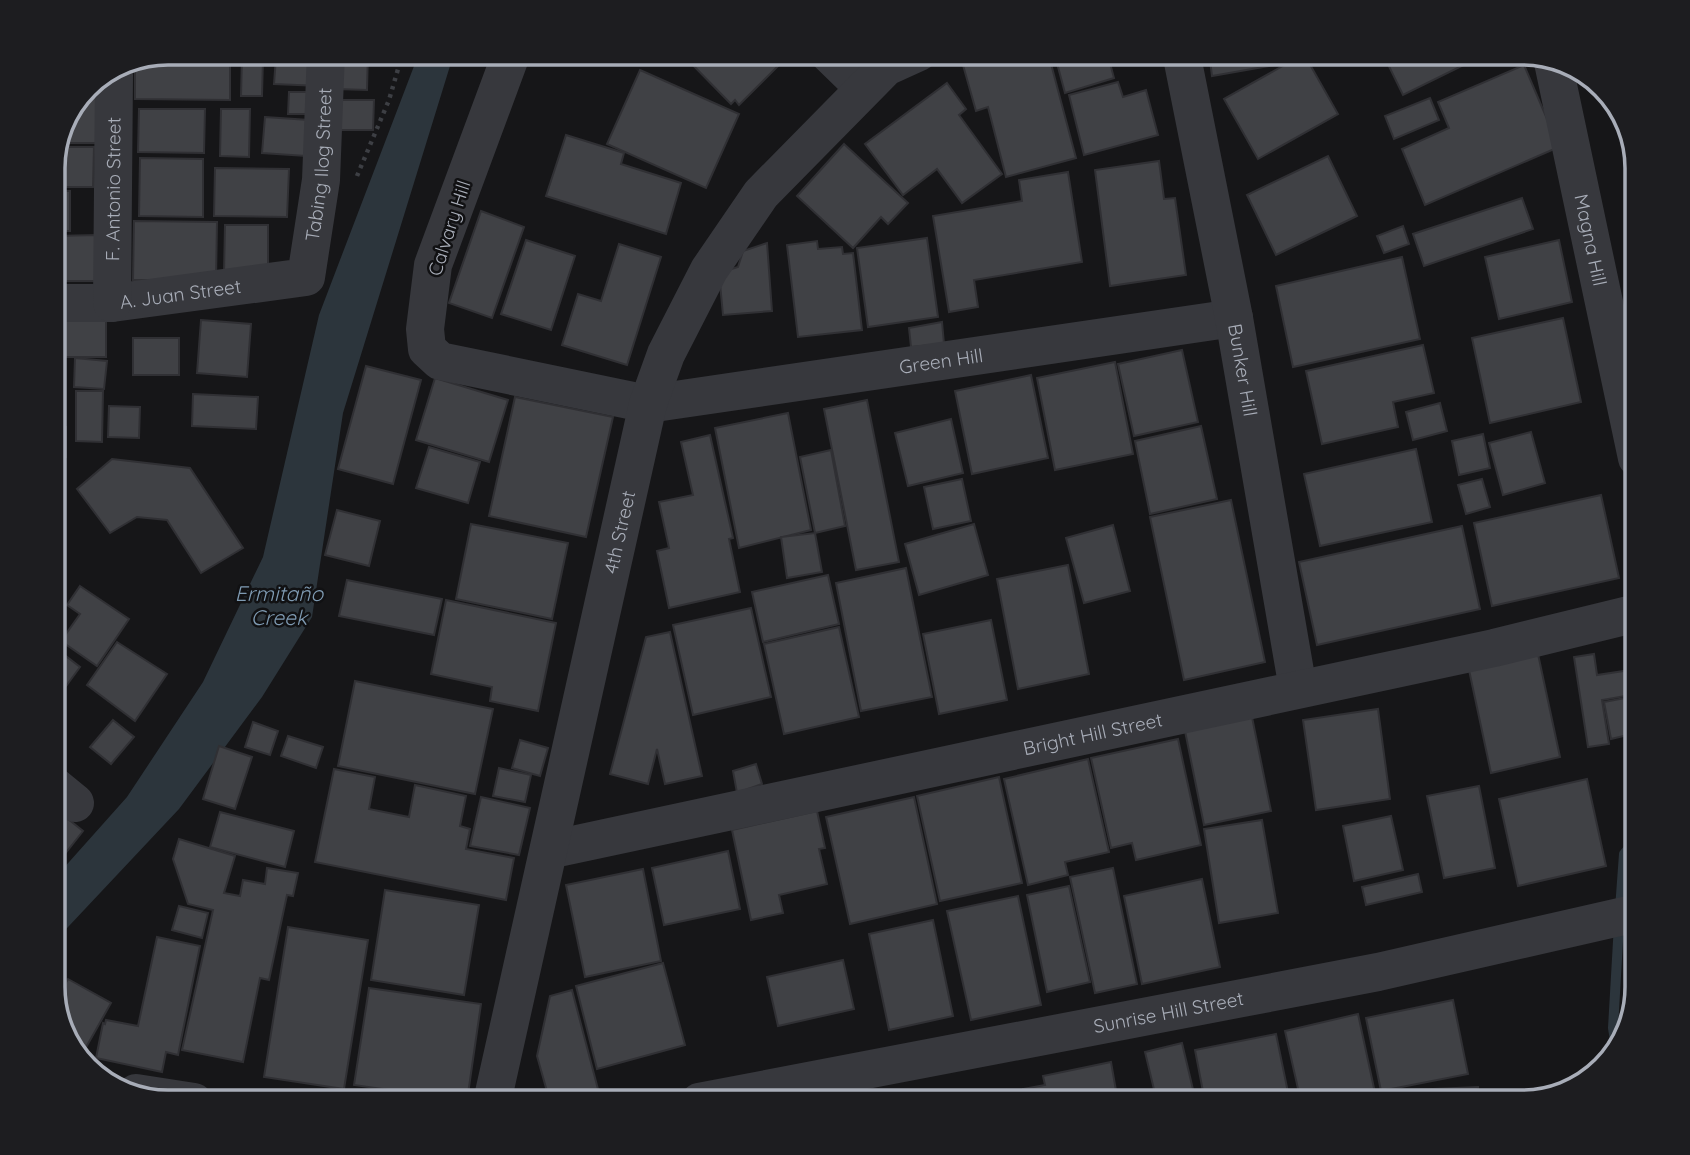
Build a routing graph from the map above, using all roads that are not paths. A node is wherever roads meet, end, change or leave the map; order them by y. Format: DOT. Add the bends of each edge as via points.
graph roads {
  1 [pos="325,65"];
  2 [pos="507,65"];
  3 [pos="840,65"];
  4 [pos="888,65"];
  5 [pos="1184,65"];
  6 [pos="1555,70"];
  7 [pos="114,80"];
  8 [pos="863,88"];
  9 [pos="306,277"];
  10 [pos="65,303"];
  11 [pos="112,303"];
  12 [pos="1234,318"];
  13 [pos="1625,401"];
  14 [pos="648,404"];
  15 [pos="1625,616"];
  16 [pos="1298,689"];
  17 [pos="549,850"];
  18 [pos="1625,916"];
  19 [pos="495,1090"];
  20 [pos="762,1090"];
  1 -- 9 [label="street, Tabing Ilog Street" via="320,193"];
  2 -- 14 [label="street, Calvary Hill" via="433,265 427,349 440,361"];
  3 -- 8 [label="street"];
  4 -- 8 [label="street, 4th Street"];
  5 -- 12 [label="street, Bunker Hill"];
  6 -- 13 [label="street, Magna Hill"];
  7 -- 11 [label="street, F. Antonio Street"];
  8 -- 14 [label="street, 4th Street" via="761,194 709,270 666,354"];
  9 -- 11 [label="street, A. Juan Street"];
  10 -- 11 [label="street, A. Juan Street"];
  12 -- 14 [label="street, Green Hill"];
  12 -- 16 [label="street, Bunker Hill"];
  14 -- 17 [label="street, 4th Street"];
  15 -- 16 [label="street, Bright Hill Street"];
  16 -- 17 [label="street, Bright Hill Street"];
  17 -- 19 [label="street, 4th Street"];
  18 -- 20 [label="street, Sunrise Hill Street" via="1378,972"];
}
